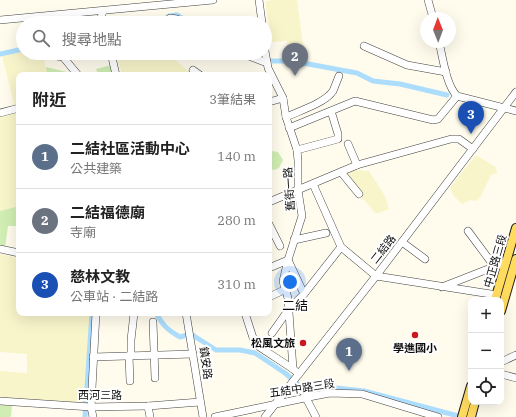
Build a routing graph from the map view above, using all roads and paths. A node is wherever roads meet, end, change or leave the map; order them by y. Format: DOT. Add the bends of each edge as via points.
graph roads {
  1 [pos="213,0"];
  2 [pos="259,0"];
  3 [pos="428,0"];
  4 [pos="103,11"];
  5 [pos="431,12"];
  6 [pos="46,16"];
  7 [pos="102,16"];
  8 [pos="261,16"];
  9 [pos="16,19"];
  10 [pos="0,20"];
  11 [pos="364,46"];
  12 [pos="440,48"];
  13 [pos="66,60"];
  14 [pos="113,60"];
  15 [pos="261,60"];
  16 [pos="267,60"];
  17 [pos="267,63"];
  18 [pos="193,70"];
  19 [pos="76,72"];
  20 [pos="115,72"];
  21 [pos="196,72"];
  22 [pos="269,72"];
  23 [pos="446,72"];
  24 [pos="339,76"];
  25 [pos="272,82"];
  26 [pos="516,92"];
  27 [pos="283,98"];
  28 [pos="455,98"];
  29 [pos="272,101"];
  30 [pos="504,108"];
  31 [pos="16,109"];
  32 [pos="331,110"];
  33 [pos="516,112"];
  34 [pos="0,113"];
  35 [pos="286,117"];
  36 [pos="289,128"];
  37 [pos="348,144"];
  38 [pos="473,149"];
  39 [pos="297,150"];
  40 [pos="356,165"];
  41 [pos="341,172"];
  42 [pos="313,184"];
  43 [pos="298,190"];
  44 [pos="358,194"];
  45 [pos="272,201"];
  46 [pos="516,228"];
  47 [pos="468,231"];
  48 [pos="326,233"];
  49 [pos="272,238"];
  50 [pos="294,240"];
  51 [pos="402,242"];
  52 [pos="280,246"];
  53 [pos="341,247"];
  54 [pos="0,249"];
  55 [pos="16,252"];
  56 [pos="425,259"];
  57 [pos="516,259"];
  58 [pos="288,260"];
  59 [pos="506,262"];
  60 [pos="494,266"];
  61 [pos="272,267"];
  62 [pos="376,276"];
  63 [pos="442,287"];
  64 [pos="286,289"];
  65 [pos="304,294"];
  66 [pos="272,296"];
  67 [pos="496,297"];
  68 [pos="504,301"];
  69 [pos="289,309"];
  70 [pos="96,316"];
  71 [pos="134,316"];
  72 [pos="187,316"];
  73 [pos="247,316"];
  74 [pos="153,322"];
  75 [pos="272,333"];
  76 [pos="193,354"];
  77 [pos="154,355"];
  78 [pos="516,355"];
  79 [pos="130,356"];
  80 [pos="93,357"];
  81 [pos="504,361"];
  82 [pos="293,369"];
  83 [pos="504,375"];
  84 [pos="155,378"];
  85 [pos="516,378"];
  86 [pos="295,379"];
  87 [pos="130,381"];
  88 [pos="314,396"];
  89 [pos="468,396"];
  90 [pos="306,398"];
  91 [pos="0,401"];
  92 [pos="200,402"];
  93 [pos="275,403"];
  94 [pos="474,405"];
  95 [pos="148,406"];
  96 [pos="92,407"];
  97 [pos="93,417"];
  98 [pos="150,417"];
  99 [pos="202,417"];
  100 [pos="215,417"];
  101 [pos="265,417"];
  102 [pos="316,417"];
  103 [pos="438,417"];
  104 [pos="462,417"];
  105 [pos="471,417"];
  1 -- 4 [label="street"];
  2 -- 8 [label="street"];
  3 -- 5 [label="street"];
  4 -- 6 [label="street"];
  4 -- 7 [label="street"];
  9 -- 10 [label="street"];
  11 -- 23 [label="street" via="407,65"];
  12 -- 23 [label="street"];
  13 -- 19 [label="street"];
  14 -- 20 [label="street"];
  15 -- 17 [label="street"];
  16 -- 17 [label="street, 舊街一路"];
  17 -- 22 [label="street, 舊街一路"];
  18 -- 21 [label="street"];
  23 -- 28 [label="street"];
  24 -- 35 [label="street" via="333,91 326,97"];
  25 -- 27 [label="street, 舊街一路"];
  26 -- 30 [label="street, 二結路"];
  27 -- 29 [label="street"];
  27 -- 35 [label="street, 舊街一路"];
  28 -- 30 [label="street"];
  28 -- 32 [label="street" via="438,119 433,120 355,101"];
  30 -- 33 [label="street"];
  30 -- 38 [label="street, 二結路"];
  31 -- 34 [label="street"];
  32 -- 36 [label="street"];
  32 -- 39 [label="street" via="338,139"];
  35 -- 36 [label="street, 舊街一路"];
  36 -- 39 [label="street, 舊街一路"];
  37 -- 40 [label="street"];
  38 -- 40 [label="street" via="459,139 452,139"];
  38 -- 51 [label="street, 二結路"];
  39 -- 43 [label="street, 舊街一路"];
  40 -- 41 [label="street"];
  41 -- 42 [label="street"];
  41 -- 44 [label="street"];
  42 -- 43 [label="street"];
  42 -- 53 [label="street"];
  43 -- 45 [label="street"];
  43 -- 50 [label="street, 舊街一路" via="302,216"];
  46 -- 59 [label="main road, 中正路三段"];
  47 -- 60 [label="street"];
  48 -- 50 [label="street"];
  49 -- 52 [label="street"];
  50 -- 58 [label="street, 舊街一路"];
  51 -- 56 [label="street"];
  51 -- 62 [label="street, 二結路"];
  53 -- 62 [label="street"];
  53 -- 65 [label="street"];
  54 -- 55 [label="street"];
  57 -- 68 [label="main road, 中正路三段"];
  58 -- 61 [label="street"];
  58 -- 64 [label="street, 舊街一路" via="283,281"];
  58 -- 65 [label="street"];
  59 -- 60 [label="street"];
  59 -- 67 [label="main road, 中正路三段"];
  60 -- 63 [label="street"];
  62 -- 63 [label="street"];
  62 -- 86 [label="street, 二結路"];
  63 -- 67 [label="street"];
  64 -- 66 [label="street"];
  64 -- 69 [label="street, 舊街一路"];
  65 -- 69 [label="street"];
  69 -- 75 [label="street"];
  69 -- 82 [label="street, 舊街一路"];
  70 -- 80 [label="street"];
  71 -- 79 [label="street"];
  72 -- 76 [label="street, 鎮安路"];
  73 -- 82 [label="street" via="255,344"];
  74 -- 77 [label="street"];
  76 -- 77 [label="street"];
  76 -- 92 [label="street, 鎮安路"];
  77 -- 79 [label="street"];
  77 -- 84 [label="street"];
  78 -- 81 [label="street"];
  79 -- 80 [label="street"];
  79 -- 87 [label="street"];
  80 -- 96 [label="street"];
  82 -- 86 [label="street"];
  83 -- 85 [label="street"];
  86 -- 88 [label="street" via="306,394"];
  86 -- 93 [label="street, 二結路"];
  88 -- 90 [label="street, 五結中路三段"];
  88 -- 103 [label="street, 五結中路三段" via="330,393 362,394"];
  89 -- 104 [label="main road"];
  90 -- 93 [label="street, 五結中路三段"];
  90 -- 102 [label="street"];
  91 -- 96 [label="street, 西河三路"];
  92 -- 95 [label="street, 西河三路"];
  92 -- 99 [label="street, 鎮安路"];
  93 -- 100 [label="street, 五結中路三段"];
  93 -- 101 [label="street, 二結路"];
  94 -- 105 [label="main road"];
  95 -- 96 [label="street, 西河三路"];
  95 -- 98 [label="street"];
  96 -- 97 [label="street"];
}
